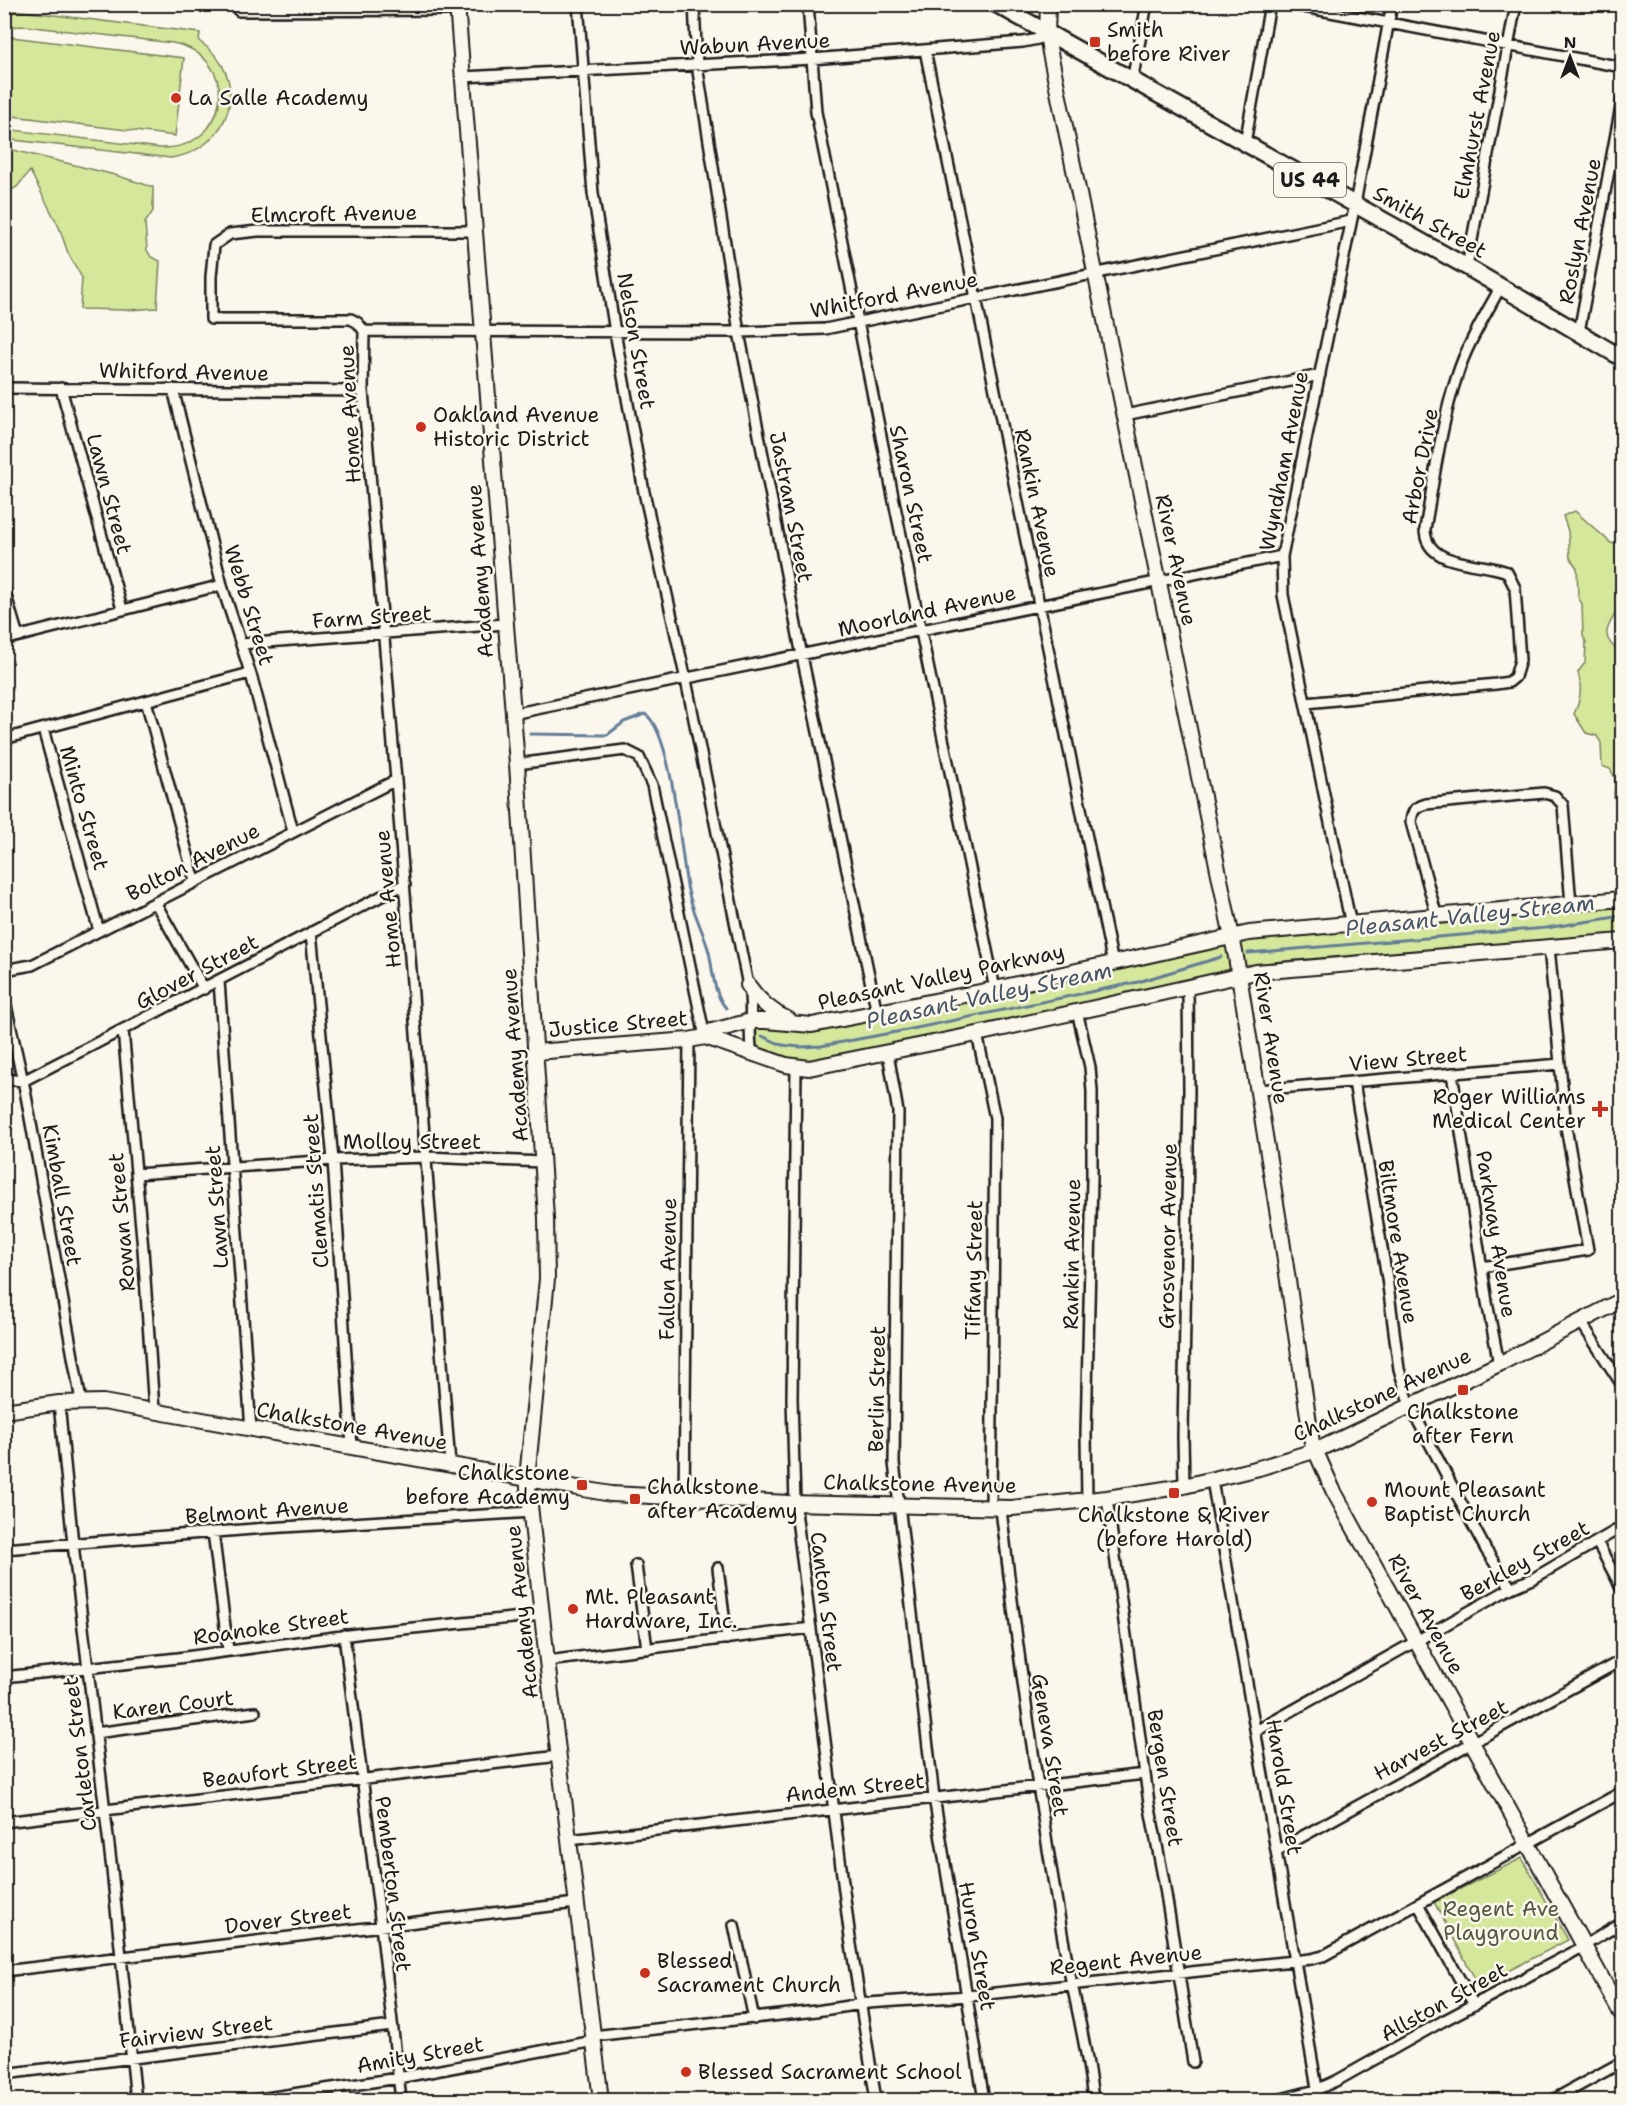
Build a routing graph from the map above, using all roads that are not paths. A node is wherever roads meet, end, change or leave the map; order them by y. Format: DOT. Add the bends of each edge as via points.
graph roads {
  1 [pos="233,4"];
  2 [pos="578,4"];
  3 [pos="694,4"];
  4 [pos="808,4"];
  5 [pos="996,4"];
  6 [pos="1048,4"];
  7 [pos="1147,4"];
  8 [pos="1270,4"];
  9 [pos="1288,4"];
  10 [pos="1392,4"];
  11 [pos="1516,4"];
  12 [pos="457,7"];
  13 [pos="1389,23"];
  14 [pos="1047,34"];
  15 [pos="1508,45"];
  16 [pos="925,50"];
  17 [pos="812,59"];
  18 [pos="697,65"];
  19 [pos="1623,67"];
  20 [pos="582,71"];
  21 [pos="462,76"];
  22 [pos="1132,81"];
  23 [pos="1623,100"];
  24 [pos="1245,143"];
  25 [pos="1355,204"];
  26 [pos="1351,221"];
  27 [pos="475,231"];
  28 [pos="1467,267"];
  29 [pos="1095,274"];
  30 [pos="1501,286"];
  31 [pos="976,298"];
  32 [pos="858,322"];
  33 [pos="364,331"];
  34 [pos="483,332"];
  35 [pos="615,332"];
  36 [pos="739,332"];
  37 [pos="1579,333"];
  38 [pos="1623,358"];
  39 [pos="1320,375"];
  40 [pos="4,388"];
  41 [pos="61,388"];
  42 [pos="172,389"];
  43 [pos="363,391"];
  44 [pos="1125,414"];
  45 [pos="1282,556"];
  46 [pos="1158,582"];
  47 [pos="222,585"];
  48 [pos="4,589"];
  49 [pos="1040,606"];
  50 [pos="122,609"];
  51 [pos="505,624"];
  52 [pos="922,631"];
  53 [pos="384,635"];
  54 [pos="18,636"];
  55 [pos="4,640"];
  56 [pos="241,644"];
  57 [pos="802,656"];
  58 [pos="250,673"];
  59 [pos="686,680"];
  60 [pos="146,701"];
  61 [pos="1306,703"];
  62 [pos="512,714"];
  63 [pos="43,729"];
  64 [pos="4,739"];
  65 [pos="517,764"];
  66 [pos="396,780"];
  67 [pos="293,831"];
  68 [pos="195,881"];
  69 [pos="405,884"];
  70 [pos="1623,899"];
  71 [pos="155,902"];
  72 [pos="1572,904"];
  73 [pos="1437,917"];
  74 [pos="1351,925"];
  75 [pos="99,931"];
  76 [pos="311,932"];
  77 [pos="1231,937"];
  78 [pos="1623,941"];
  79 [pos="1549,947"];
  80 [pos="1113,964"];
  81 [pos="4,970"];
  82 [pos="1239,975"];
  83 [pos="219,981"];
  84 [pos="748,985"];
  85 [pos="1188,988"];
  86 [pos="204,989"];
  87 [pos="995,989"];
  88 [pos="4,997"];
  89 [pos="1077,1011"];
  90 [pos="877,1013"];
  91 [pos="751,1022"];
  92 [pos="802,1025"];
  93 [pos="123,1030"];
  94 [pos="977,1034"];
  95 [pos="705,1037"];
  96 [pos="689,1040"];
  97 [pos="535,1052"];
  98 [pos="888,1053"];
  99 [pos="752,1054"];
  100 [pos="1560,1064"];
  101 [pos="796,1068"];
  102 [pos="1452,1073"];
  103 [pos="4,1079"];
  104 [pos="23,1082"];
  105 [pos="1354,1082"];
  106 [pos="1258,1090"];
  107 [pos="427,1157"];
  108 [pos="333,1160"];
  109 [pos="543,1162"];
  110 [pos="233,1167"];
  111 [pos="136,1174"];
  112 [pos="1482,1267"];
  113 [pos="1623,1300"];
  114 [pos="1581,1322"];
  115 [pos="1499,1364"];
  116 [pos="1623,1385"];
  117 [pos="81,1401"];
  118 [pos="59,1403"];
  119 [pos="1410,1406"];
  120 [pos="154,1410"];
  121 [pos="4,1411"];
  122 [pos="251,1430"];
  123 [pos="352,1447"];
  124 [pos="1317,1450"];
  125 [pos="450,1464"];
  126 [pos="527,1478"];
  127 [pos="1212,1480"];
  128 [pos="1184,1486"];
  129 [pos="684,1498"];
  130 [pos="1107,1498"];
  131 [pos="1087,1500"];
  132 [pos="795,1503"];
  133 [pos="898,1505"];
  134 [pos="996,1509"];
  135 [pos="532,1512"];
  136 [pos="1623,1527"];
  137 [pos="213,1532"];
  138 [pos="1597,1542"];
  139 [pos="73,1544"];
  140 [pos="4,1549"];
  141 [pos="636,1565"];
  142 [pos="718,1568"];
  143 [pos="1511,1588"];
  144 [pos="1623,1589"];
  145 [pos="542,1615"];
  146 [pos="811,1628"];
  147 [pos="344,1635"];
  148 [pos="727,1639"];
  149 [pos="1417,1641"];
  150 [pos="647,1649"];
  151 [pos="228,1650"];
  152 [pos="1623,1660"];
  153 [pos="547,1661"];
  154 [pos="88,1667"];
  155 [pos="4,1677"];
  156 [pos="255,1713"];
  157 [pos="1256,1731"];
  158 [pos="95,1732"];
  159 [pos="1472,1742"];
  160 [pos="559,1756"];
  161 [pos="1145,1774"];
  162 [pos="362,1779"];
  163 [pos="1037,1786"];
  164 [pos="1623,1792"];
  165 [pos="934,1797"];
  166 [pos="834,1809"];
  167 [pos="104,1810"];
  168 [pos="4,1822"];
  169 [pos="569,1840"];
  170 [pos="1528,1844"];
  171 [pos="1276,1851"];
  172 [pos="576,1903"];
  173 [pos="1418,1904"];
  174 [pos="1623,1923"];
  175 [pos="734,1925"];
  176 [pos="381,1926"];
  177 [pos="1584,1946"];
  178 [pos="120,1957"];
  179 [pos="1295,1960"];
  180 [pos="4,1971"];
  181 [pos="1179,1972"];
  182 [pos="1071,1985"];
  183 [pos="968,1996"];
  184 [pos="862,2004"];
  185 [pos="1474,2005"];
  186 [pos="1623,2015"];
  187 [pos="754,2019"];
  188 [pos="392,2026"];
  189 [pos="593,2039"];
  190 [pos="131,2058"];
  191 [pos="1193,2062"];
  192 [pos="1623,2062"];
  193 [pos="4,2074"];
  194 [pos="398,2078"];
  195 [pos="1316,2090"];
  196 [pos="136,2100"];
  197 [pos="253,2100"];
  198 [pos="401,2100"];
  199 [pos="601,2100"];
  200 [pos="876,2100"];
  201 [pos="984,2100"];
  202 [pos="1093,2100"];
  203 [pos="1277,2100"];
  204 [pos="1319,2100"];
  205 [pos="1553,2100"];
  1 -- 12 [label="street" via="239,10"];
  2 -- 20 [label="street, Nelson Street"];
  3 -- 18 [label="street, Jastram Street"];
  4 -- 17 [label="street, Sharon Street"];
  5 -- 14 [label="main road, Smith Street / US 44"];
  6 -- 14 [label="street, River Avenue"];
  7 -- 22 [label="street"];
  8 -- 24 [label="street"];
  9 -- 13 [label="street"];
  10 -- 13 [label="street, Wyndham Avenue"];
  11 -- 15 [label="street, Elmhurst Avenue"];
  12 -- 21 [label="street, Academy Avenue"];
  13 -- 15 [label="street"];
  13 -- 25 [label="street, Wyndham Avenue"];
  14 -- 16 [label="street, Wabun Avenue" via="1023,42"];
  14 -- 22 [label="main road, Smith Street / US 44"];
  14 -- 29 [label="street, River Avenue"];
  15 -- 19 [label="street"];
  15 -- 28 [label="street, Elmhurst Avenue"];
  16 -- 17 [label="street, Wabun Avenue"];
  16 -- 31 [label="street, Rankin Avenue"];
  17 -- 18 [label="street, Wabun Avenue"];
  17 -- 32 [label="street, Sharon Street" via="816,112"];
  18 -- 20 [label="street, Wabun Avenue"];
  18 -- 36 [label="street, Jastram Street"];
  20 -- 21 [label="street, Wabun Avenue"];
  20 -- 35 [label="street, Nelson Street" via="593,193"];
  21 -- 27 [label="street, Academy Avenue"];
  22 -- 24 [label="main road, Smith Street / US 44"];
  23 -- 37 [label="street, Roslyn Avenue"];
  24 -- 25 [label="main road, Smith Street / US 44"];
  25 -- 26 [label="street, Wyndham Avenue"];
  25 -- 28 [label="main road, Smith Street / US 44"];
  26 -- 29 [label="street, Whitford Avenue"];
  26 -- 39 [label="street, Wyndham Avenue"];
  27 -- 33 [label="street, Elmcroft Avenue" via="258,231 230,234 214,245 211,319 351,319"];
  27 -- 34 [label="street, Academy Avenue"];
  28 -- 30 [label="main road, Smith Street / US 44"];
  29 -- 31 [label="street, Whitford Avenue"];
  29 -- 44 [label="street, River Avenue"];
  30 -- 37 [label="main road, Smith Street / US 44"];
  30 -- 61 [label="street, Arbor Drive" via="1456,378 1425,538 1433,552 1442,556 1507,572 1515,588 1519,634 1520,660 1515,677 1496,684"];
  31 -- 32 [label="street, Whitford Avenue"];
  31 -- 49 [label="street, Rankin Avenue"];
  32 -- 36 [label="street, Whitford Avenue" via="825,329"];
  32 -- 52 [label="street, Sharon Street"];
  33 -- 34 [label="street, Whitford Avenue"];
  33 -- 43 [label="street, Home Avenue"];
  34 -- 35 [label="street, Whitford Avenue"];
  34 -- 51 [label="street, Academy Avenue"];
  35 -- 36 [label="street, Whitford Avenue"];
  35 -- 59 [label="street, Nelson Street"];
  36 -- 57 [label="street, Jastram Street"];
  37 -- 38 [label="main road, Smith Street / US 44"];
  39 -- 44 [label="street"];
  39 -- 45 [label="street, Wyndham Avenue"];
  40 -- 41 [label="street, Whitford Avenue"];
  41 -- 42 [label="street, Whitford Avenue"];
  41 -- 50 [label="street, Lawn Street"];
  42 -- 43 [label="street, Whitford Avenue"];
  42 -- 47 [label="street, Webb Street"];
  43 -- 53 [label="street, Home Avenue"];
  44 -- 46 [label="street, River Avenue"];
  45 -- 46 [label="street, Moorland Avenue"];
  45 -- 61 [label="street, Wyndham Avenue" via="1283,595"];
  46 -- 49 [label="street, Moorland Avenue"];
  46 -- 77 [label="street, River Avenue"];
  47 -- 50 [label="street"];
  47 -- 56 [label="street, Webb Street"];
  48 -- 54 [label="street"];
  49 -- 52 [label="street, Moorland Avenue"];
  49 -- 80 [label="street, Rankin Avenue"];
  50 -- 54 [label="street"];
  51 -- 53 [label="street, Farm Street"];
  51 -- 62 [label="street, Academy Avenue"];
  52 -- 57 [label="street, Moorland Avenue"];
  52 -- 87 [label="street, Sharon Street"];
  53 -- 56 [label="street, Farm Street"];
  53 -- 66 [label="street, Home Avenue"];
  54 -- 55 [label="street"];
  56 -- 58 [label="street, Webb Street"];
  57 -- 59 [label="street, Moorland Avenue"];
  57 -- 90 [label="street, Jastram Street"];
  58 -- 60 [label="street"];
  58 -- 67 [label="street, Webb Street"];
  59 -- 62 [label="street"];
  59 -- 84 [label="street, Pleasant Valley Parkway"];
  60 -- 63 [label="street"];
  60 -- 68 [label="street"];
  61 -- 74 [label="street, Wyndham Avenue"];
  62 -- 65 [label="street, Academy Avenue"];
  63 -- 64 [label="street"];
  63 -- 75 [label="street, Minto Street"];
  65 -- 95 [label="street" via="625,750 639,757 652,785"];
  65 -- 97 [label="street, Academy Avenue"];
  66 -- 67 [label="street, Bolton Avenue"];
  66 -- 69 [label="street, Home Avenue"];
  67 -- 68 [label="street, Bolton Avenue"];
  68 -- 71 [label="street, Bolton Avenue"];
  69 -- 76 [label="street, Glover Street"];
  69 -- 107 [label="street, Home Avenue"];
  70 -- 72 [label="street, Pleasant Valley Parkway"];
  71 -- 75 [label="street, Bolton Avenue"];
  71 -- 86 [label="street"];
  72 -- 73 [label="street, Pleasant Valley Parkway"];
  72 -- 73 [label="street" via="1563,806 1555,796 1544,793 1461,800 1426,804 1412,814"];
  73 -- 74 [label="street, Pleasant Valley Parkway"];
  74 -- 77 [label="street, Pleasant Valley Parkway"];
  75 -- 81 [label="street, Bolton Avenue" via="32,965"];
  76 -- 83 [label="street, Glover Street"];
  76 -- 108 [label="street, Clematis Street"];
  77 -- 80 [label="street, Pleasant Valley Parkway"];
  77 -- 82 [label="street, River Avenue"];
  78 -- 79 [label="street"];
  79 -- 82 [label="street"];
  79 -- 100 [label="street"];
  80 -- 87 [label="street, Pleasant Valley Parkway"];
  82 -- 85 [label="street"];
  82 -- 106 [label="street, River Avenue"];
  83 -- 86 [label="street, Glover Street"];
  83 -- 110 [label="street, Lawn Street"];
  84 -- 91 [label="street, Pleasant Valley Parkway"];
  84 -- 92 [label="street, Pleasant Valley Parkway" via="758,1000 777,1015"];
  85 -- 89 [label="street"];
  85 -- 128 [label="street, Grosvenor Avenue"];
  86 -- 93 [label="street, Glover Street"];
  87 -- 90 [label="street, Pleasant Valley Parkway"];
  88 -- 104 [label="street, Kimball Street"];
  89 -- 94 [label="street"];
  89 -- 131 [label="street, Rankin Avenue" via="1092,1091"];
  90 -- 92 [label="street, Pleasant Valley Parkway"];
  91 -- 92 [label="street, Pleasant Valley Parkway"];
  91 -- 95 [label="street, Pleasant Valley Parkway" via="712,1031"];
  91 -- 99 [label="street, Pleasant Valley Parkway"];
  93 -- 104 [label="street, Glover Street"];
  93 -- 111 [label="street, Rowan Street"];
  94 -- 98 [label="street"];
  94 -- 134 [label="street, Tiffany Street" via="995,1118"];
  95 -- 96 [label="street, Justice Street"];
  95 -- 99 [label="street"];
  96 -- 97 [label="street, Justice Street"];
  96 -- 129 [label="street, Fallon Avenue"];
  97 -- 109 [label="street, Academy Avenue"];
  98 -- 101 [label="street"];
  98 -- 133 [label="street, Berlin Street" via="898,1112 894,1463"];
  99 -- 101 [label="street"];
  100 -- 102 [label="street, View Street"];
  100 -- 112 [label="street" via="1566,1127 1588,1250"];
  101 -- 132 [label="street, Canton Street" via="792,1399"];
  102 -- 105 [label="street, View Street"];
  102 -- 112 [label="street, Parkway Avenue"];
  103 -- 104 [label="street"];
  104 -- 117 [label="street, Kimball Street"];
  105 -- 106 [label="street, View Street"];
  105 -- 119 [label="street, Biltmore Avenue" via="1399,1369"];
  106 -- 124 [label="street, River Avenue" via="1312,1443"];
  107 -- 108 [label="street, Molloy Street"];
  107 -- 109 [label="street, Molloy Street"];
  107 -- 125 [label="street, Home Avenue"];
  108 -- 110 [label="street, Molloy Street"];
  108 -- 123 [label="street, Clematis Street"];
  109 -- 126 [label="street, Academy Avenue" via="547,1279"];
  110 -- 111 [label="street, Molloy Street"];
  110 -- 122 [label="street, Lawn Street"];
  111 -- 120 [label="street, Rowan Street"];
  112 -- 115 [label="street, Parkway Avenue"];
  113 -- 114 [label="street, Chalkstone Avenue"];
  114 -- 115 [label="street, Chalkstone Avenue"];
  114 -- 116 [label="street"];
  115 -- 119 [label="street, Chalkstone Avenue"];
  117 -- 118 [label="street, Chalkstone Avenue"];
  117 -- 120 [label="street, Chalkstone Avenue"];
  118 -- 121 [label="street, Chalkstone Avenue"];
  118 -- 139 [label="street, Carleton Street"];
  119 -- 124 [label="street, Chalkstone Avenue"];
  119 -- 143 [label="street, Biltmore Avenue" via="1486,1550"];
  120 -- 122 [label="street, Chalkstone Avenue"];
  122 -- 123 [label="street, Chalkstone Avenue"];
  123 -- 125 [label="street, Chalkstone Avenue"];
  124 -- 127 [label="street, Chalkstone Avenue"];
  124 -- 149 [label="street, River Avenue" via="1334,1490"];
  125 -- 126 [label="street, Chalkstone Avenue"];
  126 -- 129 [label="street, Chalkstone Avenue" via="611,1494"];
  126 -- 135 [label="street, Academy Avenue"];
  127 -- 128 [label="street, Chalkstone Avenue"];
  127 -- 157 [label="street, Harold Street"];
  128 -- 130 [label="street, Chalkstone Avenue"];
  129 -- 132 [label="street, Chalkstone Avenue"];
  130 -- 131 [label="street, Chalkstone Avenue"];
  130 -- 161 [label="street, Bergen Street"];
  131 -- 134 [label="street, Chalkstone Avenue"];
  132 -- 133 [label="street, Chalkstone Avenue"];
  132 -- 146 [label="street, Canton Street"];
  133 -- 134 [label="street, Chalkstone Avenue"];
  133 -- 165 [label="street, Berlin Street"];
  134 -- 163 [label="street, Geneva Street"];
  135 -- 137 [label="street, Belmont Avenue"];
  135 -- 145 [label="street, Academy Avenue"];
  136 -- 138 [label="street, Berkley Street"];
  137 -- 139 [label="street, Belmont Avenue"];
  137 -- 151 [label="street"];
  138 -- 143 [label="street, Berkley Street"];
  138 -- 144 [label="street"];
  139 -- 140 [label="street, Belmont Avenue"];
  139 -- 154 [label="street, Carleton Street"];
  141 -- 150 [label="street"];
  142 -- 148 [label="street"];
  143 -- 149 [label="street, Berkley Street"];
  145 -- 147 [label="street, Roanoke Street"];
  145 -- 153 [label="street, Academy Avenue"];
  146 -- 148 [label="street"];
  146 -- 166 [label="street, Canton Street"];
  147 -- 151 [label="street, Roanoke Street"];
  147 -- 162 [label="street, Pemberton Street"];
  148 -- 150 [label="street"];
  149 -- 157 [label="street, Berkley Street"];
  149 -- 159 [label="street, River Avenue"];
  150 -- 153 [label="street"];
  151 -- 154 [label="street, Roanoke Street"];
  152 -- 159 [label="street, Harvest Street"];
  153 -- 160 [label="street, Academy Avenue"];
  154 -- 155 [label="street, Roanoke Street"];
  154 -- 158 [label="street, Carleton Street"];
  156 -- 158 [label="street, Karen Court"];
  157 -- 171 [label="street, Harold Street"];
  158 -- 167 [label="street, Carleton Street"];
  159 -- 170 [label="street, River Avenue"];
  159 -- 171 [label="street, Harvest Street"];
  160 -- 162 [label="street, Beaufort Street"];
  160 -- 169 [label="street, Academy Avenue"];
  161 -- 163 [label="street, Andem Street"];
  161 -- 181 [label="street, Bergen Street"];
  162 -- 167 [label="street, Beaufort Street"];
  162 -- 176 [label="street, Pemberton Street"];
  163 -- 165 [label="street, Andem Street"];
  163 -- 182 [label="street, Geneva Street"];
  164 -- 170 [label="street, Regent Avenue"];
  165 -- 166 [label="street, Andem Street"];
  165 -- 183 [label="street, Huron Street"];
  166 -- 169 [label="street, Andem Street"];
  166 -- 184 [label="street, Canton Street"];
  167 -- 168 [label="street, Beaufort Street"];
  167 -- 178 [label="street, Carleton Street"];
  169 -- 172 [label="street, Academy Avenue"];
  170 -- 173 [label="street, Regent Avenue"];
  170 -- 177 [label="street, River Avenue"];
  171 -- 179 [label="street, Harold Street"];
  172 -- 176 [label="street, Dover Street"];
  172 -- 189 [label="street, Academy Avenue"];
  173 -- 179 [label="street, Regent Avenue" via="1323,1956"];
  173 -- 185 [label="street"];
  174 -- 177 [label="street, Allston Street"];
  175 -- 187 [label="street"];
  176 -- 178 [label="street, Dover Street"];
  176 -- 188 [label="street, Pemberton Street"];
  177 -- 185 [label="street, Allston Street"];
  177 -- 186 [label="street, River Avenue"];
  178 -- 180 [label="street, Dover Street"];
  178 -- 190 [label="street, Carleton Street"];
  179 -- 181 [label="street, Regent Avenue"];
  179 -- 195 [label="street, Harold Street"];
  181 -- 182 [label="street, Regent Avenue"];
  181 -- 191 [label="street, Bergen Street"];
  182 -- 183 [label="street, Regent Avenue"];
  182 -- 202 [label="street, Geneva Street"];
  183 -- 184 [label="street, Regent Avenue"];
  183 -- 201 [label="street, Huron Street"];
  184 -- 187 [label="street, Regent Avenue"];
  184 -- 200 [label="street, Canton Street"];
  185 -- 195 [label="street, Allston Street"];
  187 -- 189 [label="street, Regent Avenue"];
  188 -- 190 [label="street, Fairview Street"];
  188 -- 194 [label="street, Pemberton Street"];
  189 -- 194 [label="street, Amity Street"];
  189 -- 199 [label="street, Academy Avenue"];
  190 -- 193 [label="street, Fairview Street"];
  190 -- 196 [label="street, Carleton Street"];
  192 -- 205 [label="street"];
  194 -- 197 [label="street, Amity Street"];
  194 -- 198 [label="street, Pemberton Street"];
  195 -- 203 [label="street, Allston Street"];
  195 -- 204 [label="street, Harold Street"];
}
